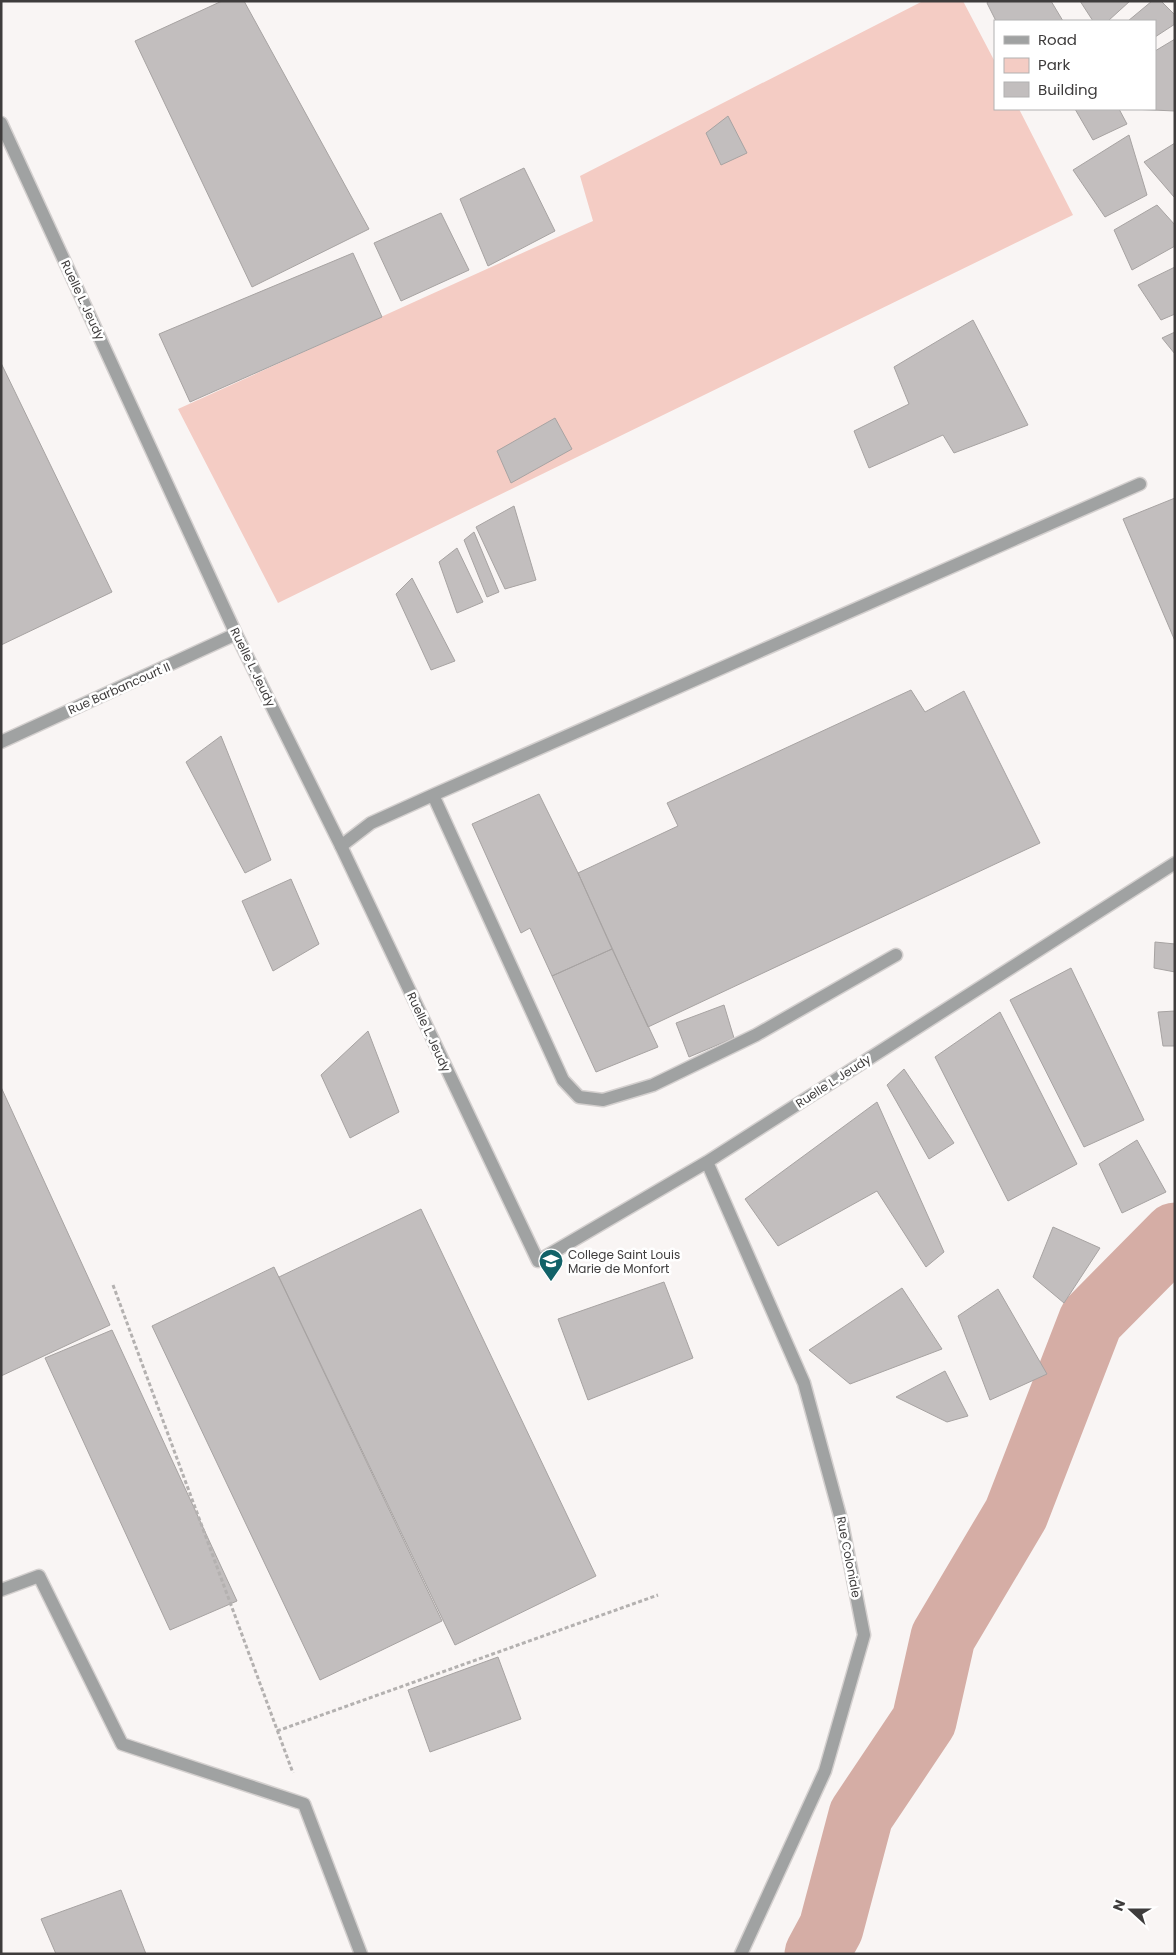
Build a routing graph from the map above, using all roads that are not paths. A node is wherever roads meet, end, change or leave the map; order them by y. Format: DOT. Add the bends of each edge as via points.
graph roads {
  1 [pos="1,122"];
  2 [pos="1140,484"];
  3 [pos="236,634"];
  4 [pos="1,742"];
  5 [pos="433,795"];
  6 [pos="341,846"];
  7 [pos="1175,863"];
  8 [pos="896,955"];
  9 [pos="707,1162"];
  10 [pos="1,1590"];
  11 [pos="361,1954"];
  12 [pos="741,1954"];
  1 -- 3 [label="street, Ruelle L. Jeudy"];
  2 -- 5 [label="street"];
  3 -- 4 [label="street, Rue Barbancourt II"];
  3 -- 6 [label="street, Ruelle L. Jeudy"];
  5 -- 6 [label="street" via="371,823"];
  5 -- 8 [label="street" via="563,1080 579,1098 603,1100 653,1085 756,1035"];
  6 -- 9 [label="street, Ruelle L. Jeudy" via="538,1261"];
  7 -- 9 [label="street, Ruelle L. Jeudy"];
  9 -- 12 [label="street, Rue Coloniale" via="804,1383 842,1522 864,1635 825,1772"];
  10 -- 11 [label="street" via="39,1576 122,1744 304,1804"];
}
